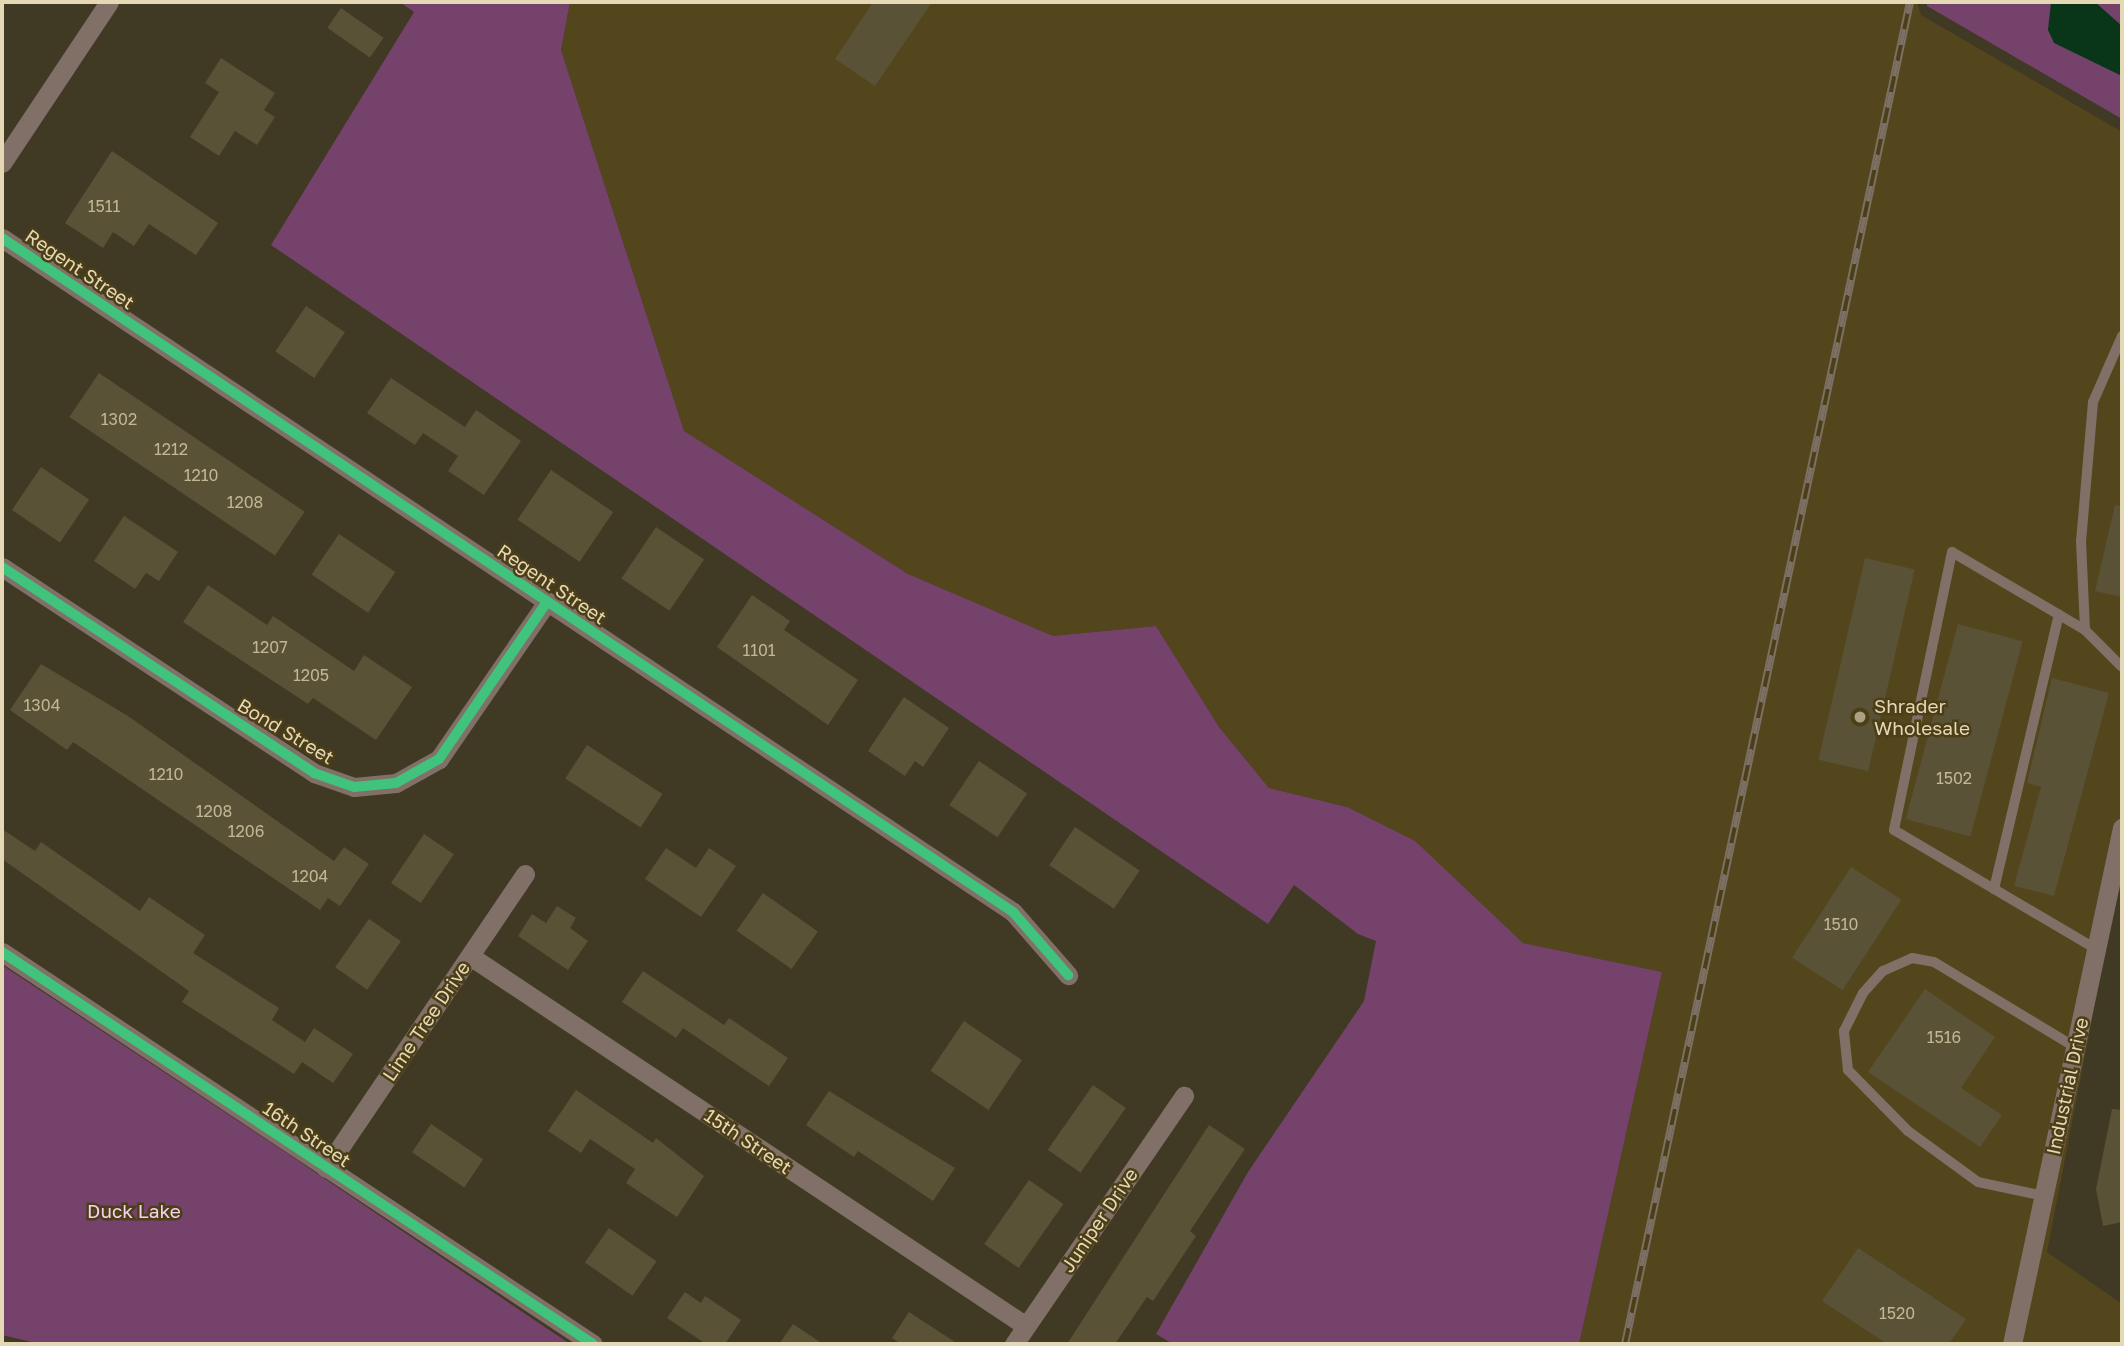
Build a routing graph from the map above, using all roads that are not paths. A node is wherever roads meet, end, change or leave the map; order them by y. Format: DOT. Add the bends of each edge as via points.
graph roads {
  1 [pos="109,2"];
  2 [pos="2,163"];
  3 [pos="2,238"];
  4 [pos="2122,336"];
  5 [pos="2,567"];
  6 [pos="547,602"];
  7 [pos="2059,615"];
  8 [pos="2085,631"];
  9 [pos="2122,667"];
  10 [pos="2122,828"];
  11 [pos="525,874"];
  12 [pos="1994,889"];
  13 [pos="2096,949"];
  14 [pos="2,953"];
  15 [pos="470,956"];
  16 [pos="1068,975"];
  17 [pos="2076,1048"];
  18 [pos="1184,1096"];
  19 [pos="326,1168"];
  20 [pos="2044,1196"];
  21 [pos="1026,1326"];
  22 [pos="593,1344"];
  23 [pos="1014,1344"];
  24 [pos="2012,1344"];
  1 -- 2 [label="street"];
  3 -- 6 [label="street, Regent Street"];
  4 -- 8 [label="lane" via="2093,402 2081,541"];
  5 -- 6 [label="street, Bond Street" via="314,773 354,787 397,783 439,759"];
  6 -- 16 [label="street, Regent Street" via="1013,912"];
  7 -- 8 [label="lane"];
  7 -- 12 [label="lane"];
  7 -- 12 [label="lane" via="1952,552 1894,830"];
  8 -- 9 [label="lane"];
  10 -- 13 [label="street, Industrial Drive"];
  11 -- 15 [label="street, Lime Tree Drive"];
  12 -- 13 [label="lane"];
  13 -- 17 [label="street, Industrial Drive"];
  14 -- 19 [label="street, 16th Street"];
  15 -- 19 [label="street, Lime Tree Drive"];
  15 -- 21 [label="street, 15th Street"];
  17 -- 20 [label="street, Industrial Drive"];
  17 -- 20 [label="lane" via="1945,968 1912,958 1883,971 1863,993 1844,1031 1848,1070 1908,1131 1978,1182"];
  18 -- 21 [label="street, Juniper Drive"];
  19 -- 22 [label="street, 16th Street"];
  20 -- 24 [label="street, Industrial Drive"];
  21 -- 23 [label="street, Juniper Drive"];
}
